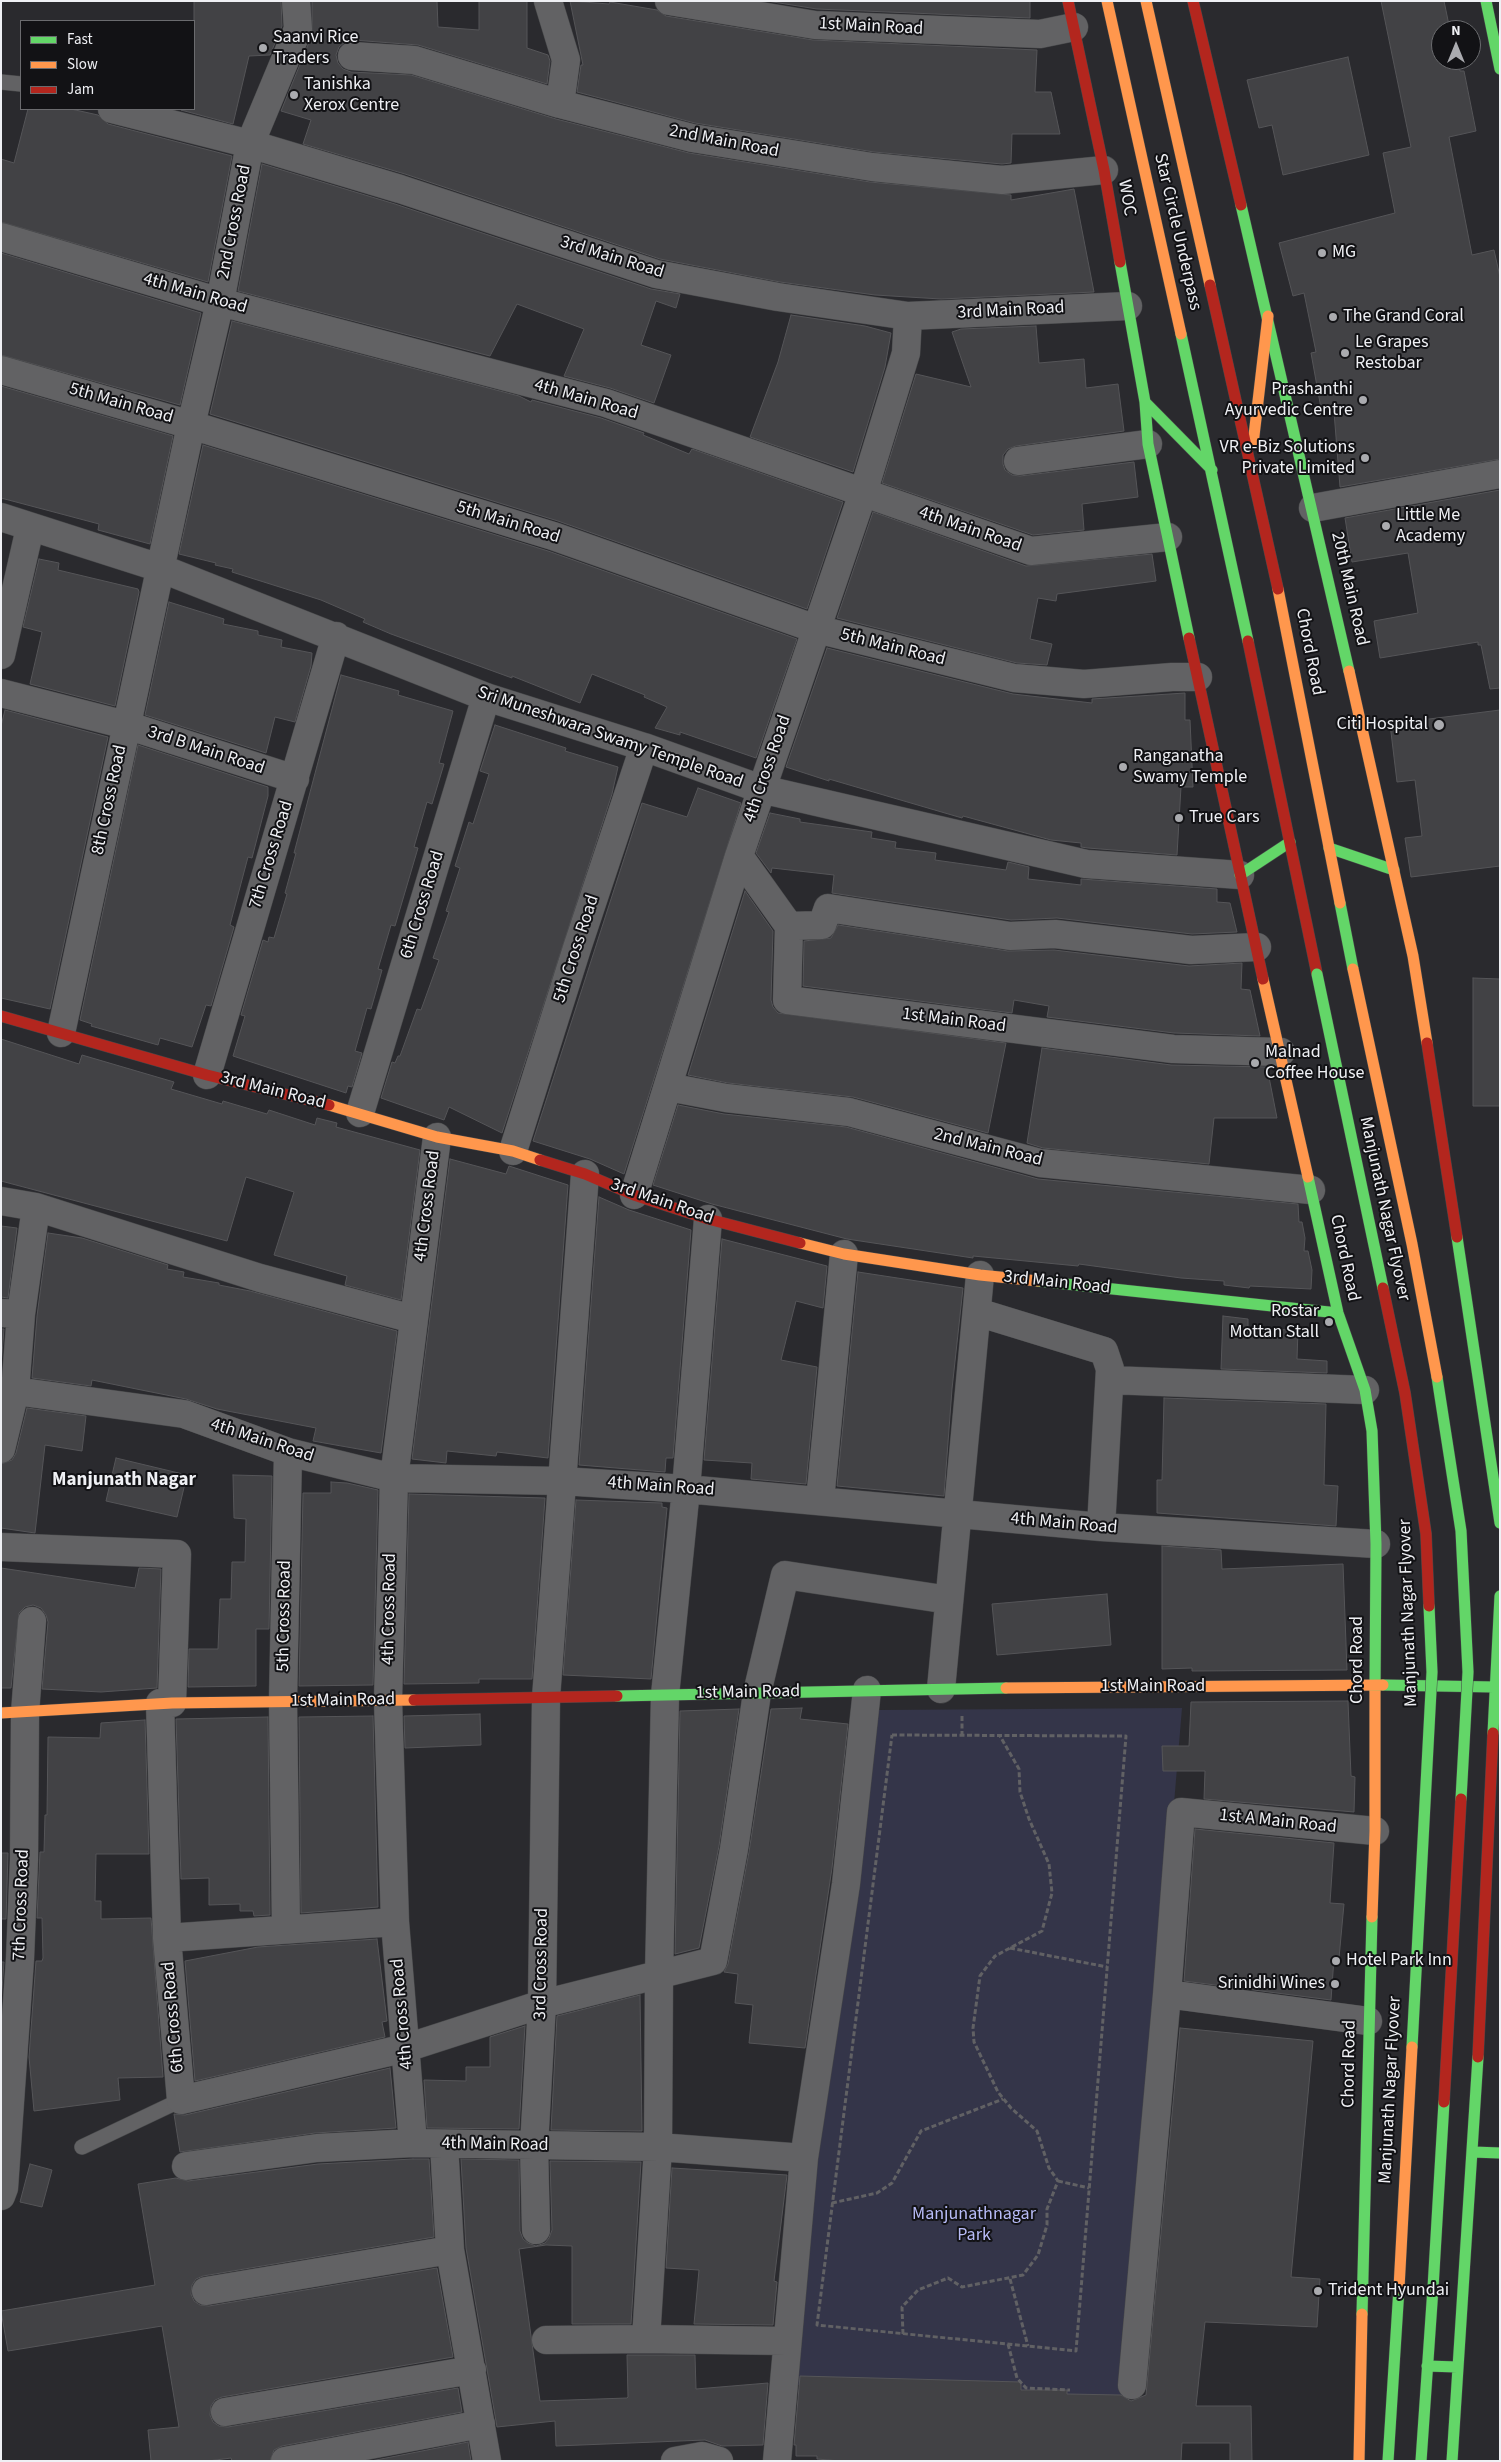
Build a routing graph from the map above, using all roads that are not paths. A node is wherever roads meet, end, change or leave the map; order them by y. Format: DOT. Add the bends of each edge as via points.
graph roads {
  1 [pos="296,1"];
  2 [pos="548,1"];
  3 [pos="668,1"];
  4 [pos="1107,1"];
  5 [pos="1146,1"];
  6 [pos="1193,1"];
  7 [pos="1492,13"];
  8 [pos="1071,14"];
  9 [pos="352,56"];
  10 [pos="1500,70"];
  11 [pos="1,82"];
  12 [pos="20,84"];
  13 [pos="560,104"];
  14 [pos="116,110"];
  15 [pos="250,144"];
  16 [pos="1104,170"];
  17 [pos="1,237"];
  18 [pos="220,302"];
  19 [pos="1128,306"];
  20 [pos="908,316"];
  21 [pos="1268,316"];
  22 [pos="1,370"];
  23 [pos="1145,402"];
  24 [pos="191,425"];
  25 [pos="1148,444"];
  26 [pos="1018,461"];
  27 [pos="1250,463"];
  28 [pos="1212,470"];
  29 [pos="1500,474"];
  30 [pos="863,493"];
  31 [pos="1313,508"];
  32 [pos="1,517"];
  33 [pos="30,528"];
  34 [pos="1168,537"];
  35 [pos="160,568"];
  36 [pos="816,629"];
  37 [pos="336,636"];
  38 [pos="1,655"];
  39 [pos="1198,678"];
  40 [pos="1,693"];
  41 [pos="486,696"];
  42 [pos="126,725"];
  43 [pos="644,747"];
  44 [pos="295,779"];
  45 [pos="761,789"];
  46 [pos="1290,842"];
  47 [pos="1329,848"];
  48 [pos="739,856"];
  49 [pos="1394,870"];
  50 [pos="1240,875"];
  51 [pos="789,926"];
  52 [pos="1257,947"];
  53 [pos="1,1016"];
  54 [pos="61,1033"];
  55 [pos="1281,1052"];
  56 [pos="207,1075"];
  57 [pos="668,1087"];
  58 [pos="360,1113"];
  59 [pos="437,1137"];
  60 [pos="513,1151"];
  61 [pos="585,1174"];
  62 [pos="1311,1190"];
  63 [pos="634,1195"];
  64 [pos="1,1201"];
  65 [pos="36,1208"];
  66 [pos="708,1219"];
  67 [pos="844,1254"];
  68 [pos="980,1275"];
  69 [pos="977,1312"];
  70 [pos="1338,1313"];
  71 [pos="11,1314"];
  72 [pos="413,1318"];
  73 [pos="1110,1380"];
  74 [pos="1365,1390"];
  75 [pos="15,1391"];
  76 [pos="1,1449"];
  77 [pos="288,1452"];
  78 [pos="394,1478"];
  79 [pos="562,1481"];
  80 [pos="686,1489"];
  81 [pos="820,1500"];
  82 [pos="956,1514"];
  83 [pos="1500,1523"];
  84 [pos="1101,1527"];
  85 [pos="1376,1544"];
  86 [pos="1,1547"];
  87 [pos="1500,1596"];
  88 [pos="949,1600"];
  89 [pos="32,1621"];
  90 [pos="1376,1686"];
  91 [pos="1494,1687"];
  92 [pos="941,1689"];
  93 [pos="867,1690"];
  94 [pos="757,1693"];
  95 [pos="665,1695"];
  96 [pos="546,1698"];
  97 [pos="388,1700"];
  98 [pos="283,1702"];
  99 [pos="166,1703"];
  100 [pos="13,1713"];
  101 [pos="1375,1831"];
  102 [pos="12,1860"];
  103 [pos="395,1922"];
  104 [pos="286,1929"];
  105 [pos="167,1938"];
  106 [pos="659,1976"];
  107 [pos="1167,1994"];
  108 [pos="542,2004"];
  109 [pos="1368,2021"];
  110 [pos="406,2048"];
  111 [pos="181,2100"];
  112 [pos="413,2143"];
  113 [pos="444,2144"];
  114 [pos="534,2146"];
  115 [pos="82,2147"];
  116 [pos="658,2148"];
  117 [pos="1473,2152"];
  118 [pos="1500,2152"];
  119 [pos="804,2158"];
  120 [pos="186,2166"];
  121 [pos="2,2192"];
  122 [pos="536,2230"];
  123 [pos="450,2250"];
  124 [pos="206,2291"];
  125 [pos="646,2338"];
  126 [pos="546,2340"];
  127 [pos="787,2341"];
  128 [pos="1427,2366"];
  129 [pos="1457,2367"];
  130 [pos="472,2370"];
  131 [pos="1132,2385"];
  132 [pos="225,2412"];
  133 [pos="481,2424"];
  134 [pos="285,2461"];
  135 [pos="487,2461"];
  136 [pos="675,2461"];
  137 [pos="719,2461"];
  138 [pos="777,2461"];
  139 [pos="1358,2461"];
  140 [pos="1388,2461"];
  141 [pos="1421,2461"];
  142 [pos="1452,2461"];
  1 -- 15 [label="street, 2nd Cross Road" via="298,29"];
  2 -- 13 [label="street" via="566,60"];
  3 -- 8 [label="street, 1st Main Road" via="815,25 1040,34"];
  4 -- 28 [label="street, Star Circle Underpass"];
  5 -- 27 [label="street, Star Circle Underpass"];
  6 -- 21 [label="street, 20th Main Road"];
  7 -- 10 [label="street"];
  8 -- 16 [label="street, WOC"];
  9 -- 13 [label="street, 2nd Main Road" via="414,60"];
  11 -- 12 [label="lane"];
  13 -- 16 [label="street, 2nd Main Road" via="692,138 872,167 1002,180"];
  14 -- 15 [label="street, 3rd Main Road"];
  15 -- 18 [label="street, 2nd Cross Road"];
  15 -- 20 [label="street, 3rd Main Road" via="400,189 656,274 778,297"];
  16 -- 19 [label="street, WOC"];
  17 -- 18 [label="street, 4th Main Road"];
  18 -- 24 [label="street, 2nd Cross Road"];
  18 -- 30 [label="street, 4th Main Road" via="606,403"];
  19 -- 20 [label="street, 3rd Main Road"];
  19 -- 23 [label="street, WOC"];
  20 -- 30 [label="street, 4th Cross Road" via="906,353"];
  21 -- 27 [label="street"];
  21 -- 31 [label="street, 20th Main Road"];
  22 -- 24 [label="street, 5th Main Road"];
  23 -- 25 [label="street, WOC"];
  23 -- 28 [label="street"];
  24 -- 35 [label="street, 2nd Cross Road"];
  24 -- 36 [label="street, 5th Main Road" via="553,536"];
  25 -- 26 [label="street"];
  25 -- 34 [label="street, WOC"];
  27 -- 47 [label="street, Chord Road" via="1291,645"];
  28 -- 46 [label="street"];
  29 -- 31 [label="street"];
  30 -- 34 [label="street, 4th Main Road" via="1031,551"];
  30 -- 36 [label="street, 4th Cross Road"];
  31 -- 49 [label="street, 20th Main Road"];
  32 -- 33 [label="street, Sri Muneshwara Swamy Temple Road"];
  33 -- 35 [label="street, Sri Muneshwara Swamy Temple Road"];
  33 -- 38 [label="street"];
  34 -- 39 [label="street, WOC"];
  35 -- 37 [label="street, Sri Muneshwara Swamy Temple Road"];
  35 -- 42 [label="street, 8th Cross Road"];
  36 -- 39 [label="street, 5th Main Road" via="1014,678 1084,684"];
  36 -- 45 [label="street, 4th Cross Road"];
  37 -- 41 [label="street, Sri Muneshwara Swamy Temple Road"];
  37 -- 44 [label="street, 7th Cross Road"];
  39 -- 50 [label="street, Chord Road"];
  40 -- 42 [label="street, 3rd B Main Road"];
  41 -- 43 [label="street, Sri Muneshwara Swamy Temple Road"];
  41 -- 58 [label="street, 6th Cross Road"];
  42 -- 44 [label="street, 3rd B Main Road"];
  42 -- 54 [label="street, 8th Cross Road"];
  43 -- 45 [label="street, Sri Muneshwara Swamy Temple Road"];
  43 -- 60 [label="street, 5th Cross Road"];
  44 -- 56 [label="street, 7th Cross Road"];
  45 -- 48 [label="street, 4th Cross Road"];
  45 -- 50 [label="street, Sri Muneshwara Swamy Temple Road" via="1086,864"];
  46 -- 50 [label="street"];
  46 -- 140 [label="street, Manjunath Nagar Flyover, bridge" via="1405,1393 1426,1534 1432,1672"];
  47 -- 49 [label="street"];
  47 -- 128 [label="street, Manjunath Nagar Flyover, bridge" via="1412,1244 1439,1387 1461,1531 1468,1672"];
  48 -- 51 [label="street"];
  48 -- 57 [label="street, 4th Cross Road"];
  49 -- 83 [label="street" via="1413,956"];
  50 -- 52 [label="street, Chord Road"];
  51 -- 52 [label="street" via="822,925 828,908 1010,936 1055,934 1191,950"];
  51 -- 55 [label="street, 1st Main Road" via="787,1000 1173,1049"];
  52 -- 55 [label="street, Chord Road"];
  53 -- 54 [label="street, 3rd Main Road"];
  54 -- 56 [label="street, 3rd Main Road"];
  55 -- 62 [label="street, Chord Road"];
  56 -- 58 [label="street, 3rd Main Road"];
  57 -- 62 [label="street, 2nd Main Road" via="726,1098 849,1112 1040,1163"];
  57 -- 63 [label="street, 4th Cross Road"];
  58 -- 59 [label="street, 3rd Main Road"];
  59 -- 60 [label="street, 3rd Main Road"];
  59 -- 72 [label="street, 4th Cross Road"];
  60 -- 61 [label="street, 3rd Main Road"];
  61 -- 63 [label="street, 3rd Main Road"];
  61 -- 79 [label="street, 3rd Cross Road"];
  62 -- 70 [label="street, Chord Road"];
  63 -- 66 [label="street, 3rd Main Road"];
  64 -- 65 [label="street"];
  65 -- 71 [label="street"];
  65 -- 72 [label="street" via="260,1278"];
  66 -- 67 [label="street, 3rd Main Road"];
  66 -- 80 [label="street"];
  67 -- 68 [label="street, 3rd Main Road"];
  67 -- 81 [label="street"];
  68 -- 69 [label="street"];
  68 -- 70 [label="street, 3rd Main Road"];
  69 -- 73 [label="street" via="1104,1351"];
  69 -- 82 [label="street"];
  70 -- 74 [label="street, Chord Road"];
  71 -- 75 [label="street"];
  72 -- 78 [label="street, 4th Cross Road"];
  73 -- 74 [label="street"];
  73 -- 84 [label="street"];
  74 -- 85 [label="street, Chord Road" via="1372,1431"];
  75 -- 76 [label="street"];
  75 -- 77 [label="street, 4th Main Road" via="184,1414"];
  77 -- 78 [label="street, 4th Main Road"];
  77 -- 98 [label="street, 5th Cross Road"];
  78 -- 79 [label="street, 4th Main Road"];
  78 -- 97 [label="street, 4th Cross Road"];
  79 -- 80 [label="street, 4th Main Road"];
  79 -- 96 [label="street, 3rd Cross Road"];
  80 -- 81 [label="street, 4th Main Road"];
  80 -- 95 [label="street"];
  81 -- 82 [label="street, 4th Main Road"];
  82 -- 84 [label="street, 4th Main Road"];
  82 -- 88 [label="street"];
  84 -- 85 [label="street, 4th Main Road"];
  85 -- 90 [label="street, Chord Road"];
  86 -- 99 [label="street, 6th Cross Road" via="177,1554"];
  87 -- 91 [label="street"];
  88 -- 92 [label="street"];
  88 -- 94 [label="street" via="785,1575"];
  89 -- 100 [label="street, 7th Cross Road"];
  90 -- 91 [label="street, 1st Main Road"];
  90 -- 92 [label="street, 1st Main Road"];
  90 -- 101 [label="street, Chord Road"];
  91 -- 117 [label="street"];
  92 -- 93 [label="street, 1st Main Road"];
  93 -- 94 [label="street, 1st Main Road"];
  93 -- 119 [label="street" via="846,1884"];
  94 -- 95 [label="street, 1st Main Road"];
  94 -- 106 [label="street, 6th Cross Road" via="713,1961"];
  95 -- 96 [label="street, 1st Main Road"];
  95 -- 106 [label="street"];
  96 -- 97 [label="street, 1st Main Road"];
  96 -- 108 [label="street, 3rd Cross Road"];
  97 -- 98 [label="street, 1st Main Road"];
  97 -- 103 [label="street, 4th Cross Road"];
  98 -- 99 [label="street, 1st Main Road"];
  98 -- 104 [label="street, 5th Cross Road"];
  99 -- 100 [label="street, 1st Main Road"];
  99 -- 105 [label="street, 6th Cross Road"];
  100 -- 102 [label="street, 7th Cross Road"];
  101 -- 107 [label="street, 1st A Main Road" via="1181,1812"];
  101 -- 109 [label="street, Chord Road"];
  102 -- 121 [label="street, 7th Cross Road" via="20,1959"];
  103 -- 104 [label="street"];
  103 -- 110 [label="street, 4th Cross Road"];
  104 -- 105 [label="street"];
  105 -- 111 [label="street, 6th Cross Road"];
  106 -- 108 [label="street, 6th Cross Road"];
  106 -- 116 [label="street"];
  107 -- 109 [label="street"];
  107 -- 131 [label="street"];
  108 -- 110 [label="street, 6th Cross Road"];
  108 -- 114 [label="street, 3rd Cross Road"];
  109 -- 139 [label="street, Chord Road"];
  110 -- 111 [label="street, 6th Cross Road"];
  110 -- 112 [label="street, 4th Cross Road"];
  111 -- 115 [label="lane"];
  112 -- 113 [label="street, 4th Main Road"];
  112 -- 120 [label="street, 4th Main Road" via="317,2148"];
  113 -- 114 [label="street, 4th Main Road"];
  113 -- 123 [label="street"];
  114 -- 116 [label="street, 4th Main Road"];
  114 -- 122 [label="street, 3rd Cross Road"];
  116 -- 119 [label="street, 4th Main Road"];
  116 -- 125 [label="street"];
  117 -- 118 [label="street"];
  117 -- 129 [label="street"];
  119 -- 127 [label="street"];
  123 -- 124 [label="street"];
  123 -- 130 [label="street"];
  125 -- 126 [label="street"];
  125 -- 127 [label="street"];
  127 -- 138 [label="street"];
  128 -- 129 [label="street"];
  128 -- 141 [label="street, Manjunath Nagar Flyover"];
  129 -- 142 [label="street"];
  130 -- 132 [label="street"];
  130 -- 133 [label="street"];
  133 -- 134 [label="street"];
  133 -- 135 [label="street"];
  136 -- 137 [label="street" via="702,2456"];
}
